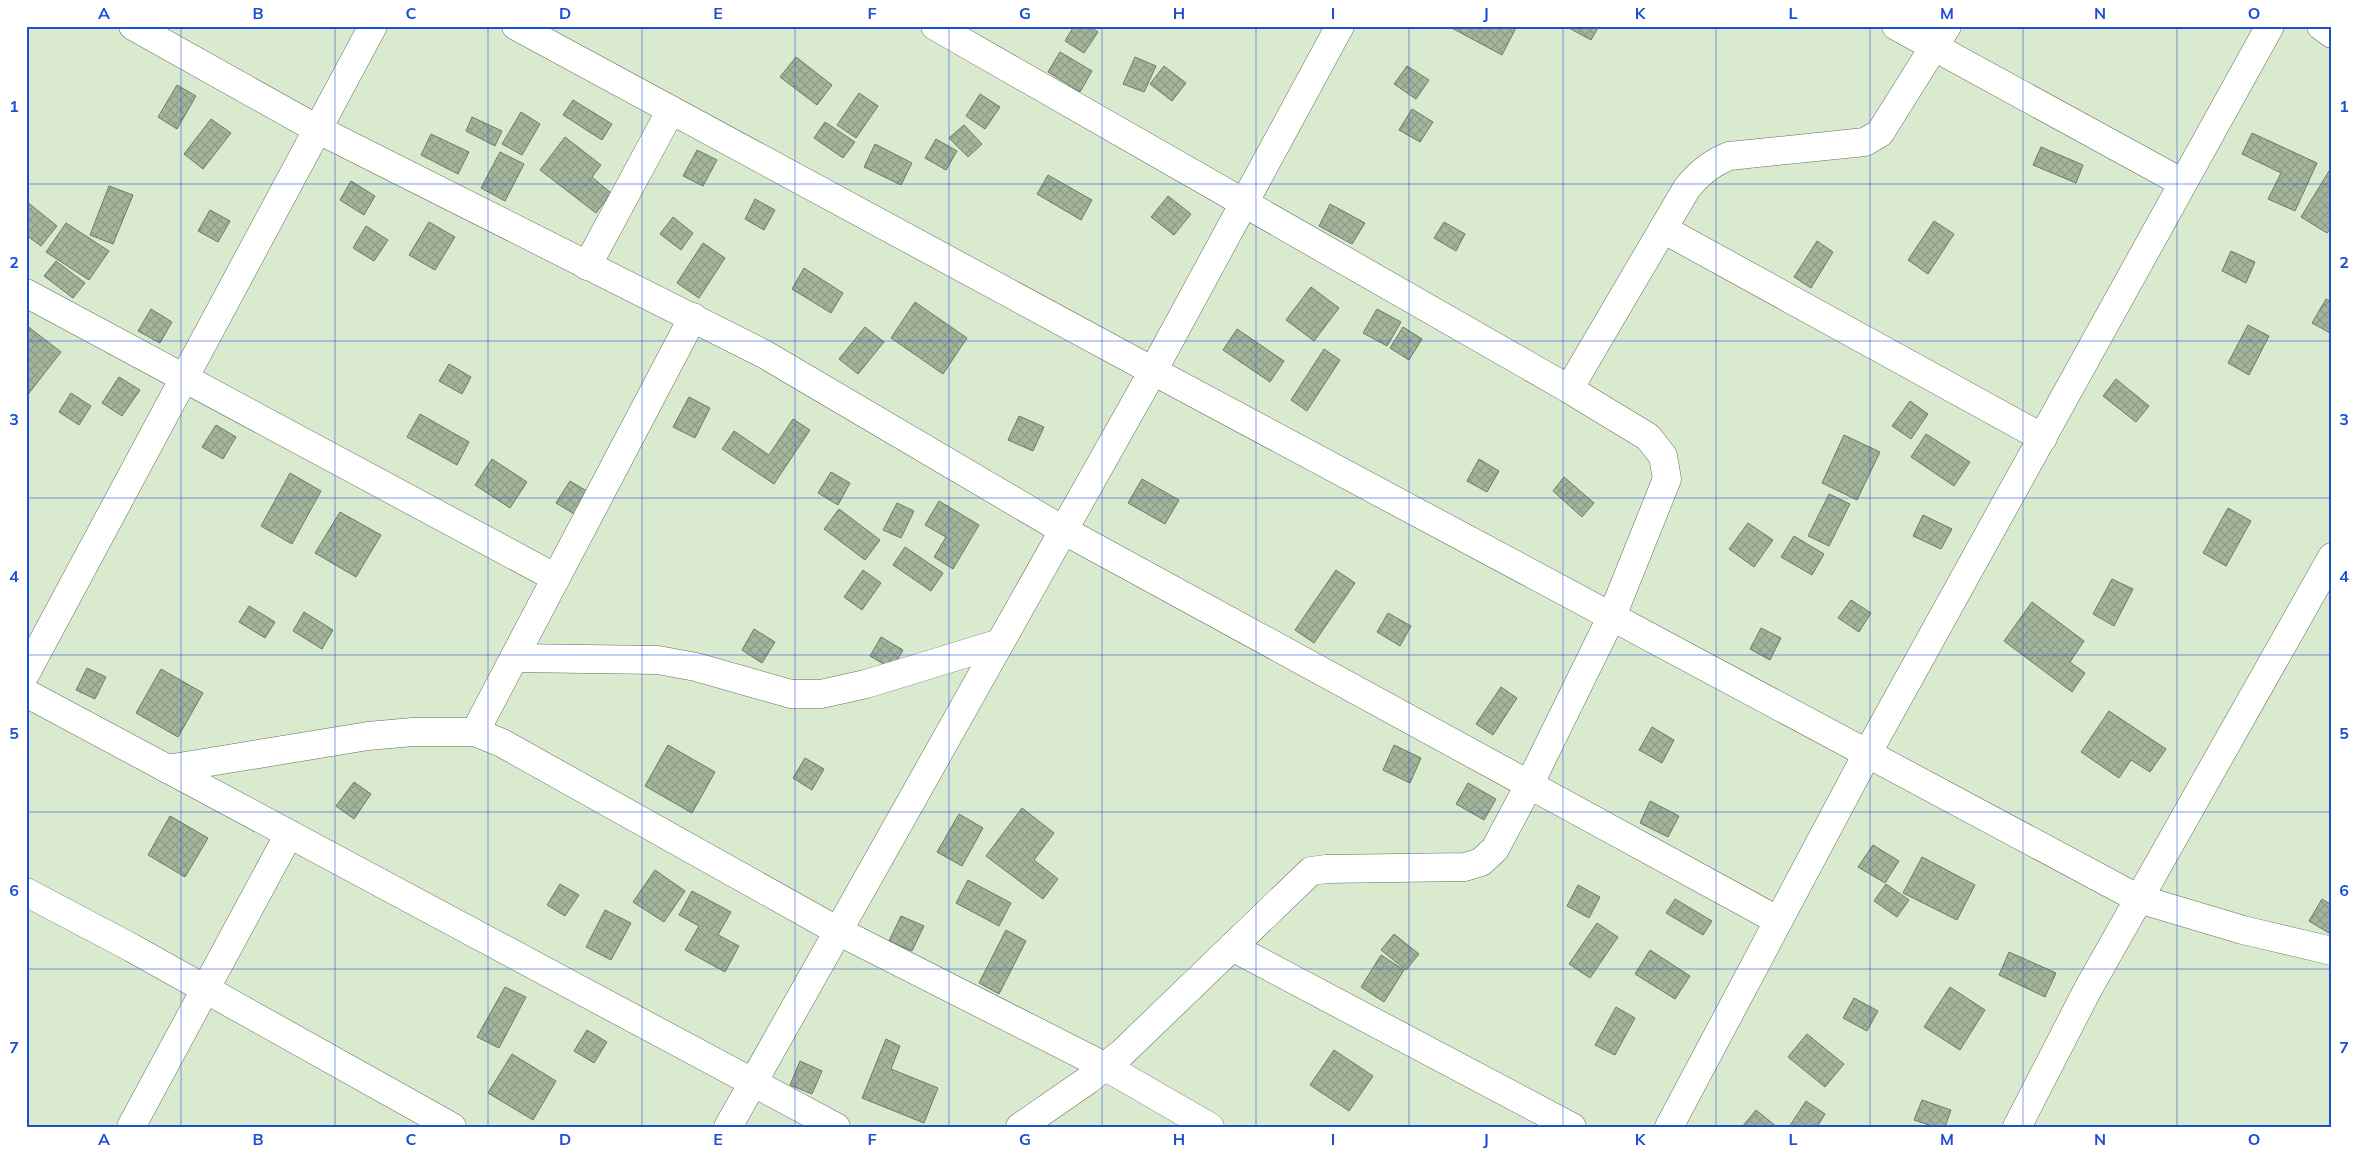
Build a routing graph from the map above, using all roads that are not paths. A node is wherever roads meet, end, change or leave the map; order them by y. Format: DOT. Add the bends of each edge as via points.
graph roads {
  1 [pos="134,26"];
  2 [pos="373,26"];
  3 [pos="516,26"];
  4 [pos="935,26"];
  5 [pos="1340,26"];
  6 [pos="1896,26"];
  7 [pos="2270,26"];
  8 [pos="2321,26"];
  9 [pos="2332,34"];
  10 [pos="1941,37"];
  11 [pos="671,110"];
  12 [pos="317,129"];
  13 [pos="2183,183"];
  14 [pos="1244,203"];
  15 [pos="1663,229"];
  16 [pos="587,266"];
  17 [pos="26,292"];
  18 [pos="693,318"];
  19 [pos="1153,371"];
  20 [pos="185,377"];
  21 [pos="1569,390"];
  22 [pos="2043,438"];
  23 [pos="1063,530"];
  24 [pos="2332,557"];
  25 [pos="556,578"];
  26 [pos="1612,616"];
  27 [pos="1000,643"];
  28 [pos="514,658"];
  29 [pos="26,673"];
  30 [pos="26,693"];
  31 [pos="475,732"];
  32 [pos="1867,754"];
  33 [pos="167,770"];
  34 [pos="1529,785"];
  35 [pos="289,834"];
  36 [pos="26,892"];
  37 [pos="2139,899"];
  38 [pos="1777,920"];
  39 [pos="838,931"];
  40 [pos="1232,947"];
  41 [pos="2332,951"];
  42 [pos="206,989"];
  43 [pos="1106,1066"];
  44 [pos="753,1082"];
  45 [pos="131,1127"];
  46 [pos="452,1127"];
  47 [pos="728,1127"];
  48 [pos="836,1127"];
  49 [pos="1020,1127"];
  50 [pos="1210,1127"];
  51 [pos="1572,1127"];
  52 [pos="1669,1127"];
  53 [pos="2017,1127"];
  1 -- 12 [label="street"];
  2 -- 12 [label="street"];
  3 -- 11 [label="street"];
  4 -- 14 [label="street"];
  5 -- 14 [label="street"];
  6 -- 10 [label="street"];
  7 -- 13 [label="street"];
  8 -- 9 [label="street"];
  10 -- 13 [label="street"];
  10 -- 15 [label="street" via="1880,133 1865,142 1729,156 1713,162 1686,188"];
  11 -- 16 [label="street"];
  11 -- 19 [label="street"];
  12 -- 16 [label="street"];
  12 -- 20 [label="street"];
  13 -- 22 [label="street"];
  14 -- 19 [label="street"];
  14 -- 21 [label="street"];
  15 -- 21 [label="street"];
  15 -- 22 [label="street"];
  16 -- 18 [label="street"];
  17 -- 20 [label="street"];
  18 -- 23 [label="street" via="808,379"];
  18 -- 25 [label="street"];
  19 -- 23 [label="street"];
  19 -- 26 [label="street"];
  20 -- 25 [label="street"];
  20 -- 29 [label="street"];
  21 -- 26 [label="street" via="1648,437 1663,456 1667,479"];
  22 -- 32 [label="street"];
  23 -- 27 [label="street"];
  23 -- 34 [label="street"];
  24 -- 37 [label="street"];
  25 -- 28 [label="street"];
  26 -- 32 [label="street"];
  26 -- 34 [label="street"];
  27 -- 28 [label="street" via="866,684 820,694 791,694 696,667 658,660"];
  27 -- 39 [label="street"];
  28 -- 31 [label="street"];
  30 -- 33 [label="street"];
  31 -- 33 [label="street" via="368,736"];
  31 -- 39 [label="street" via="502,743"];
  32 -- 37 [label="street"];
  32 -- 38 [label="street"];
  33 -- 35 [label="street"];
  34 -- 38 [label="street"];
  34 -- 40 [label="street" via="1495,849 1481,862 1465,867 1311,871"];
  35 -- 42 [label="street"];
  35 -- 44 [label="street"];
  36 -- 42 [label="street"];
  37 -- 41 [label="street" via="2243,930"];
  37 -- 53 [label="street" via="2088,989"];
  38 -- 52 [label="street"];
  39 -- 43 [label="street"];
  39 -- 44 [label="street"];
  40 -- 43 [label="street"];
  40 -- 51 [label="street"];
  42 -- 45 [label="street"];
  42 -- 46 [label="street"];
  43 -- 49 [label="street"];
  43 -- 50 [label="street"];
  44 -- 47 [label="street"];
  44 -- 48 [label="street"];
}
